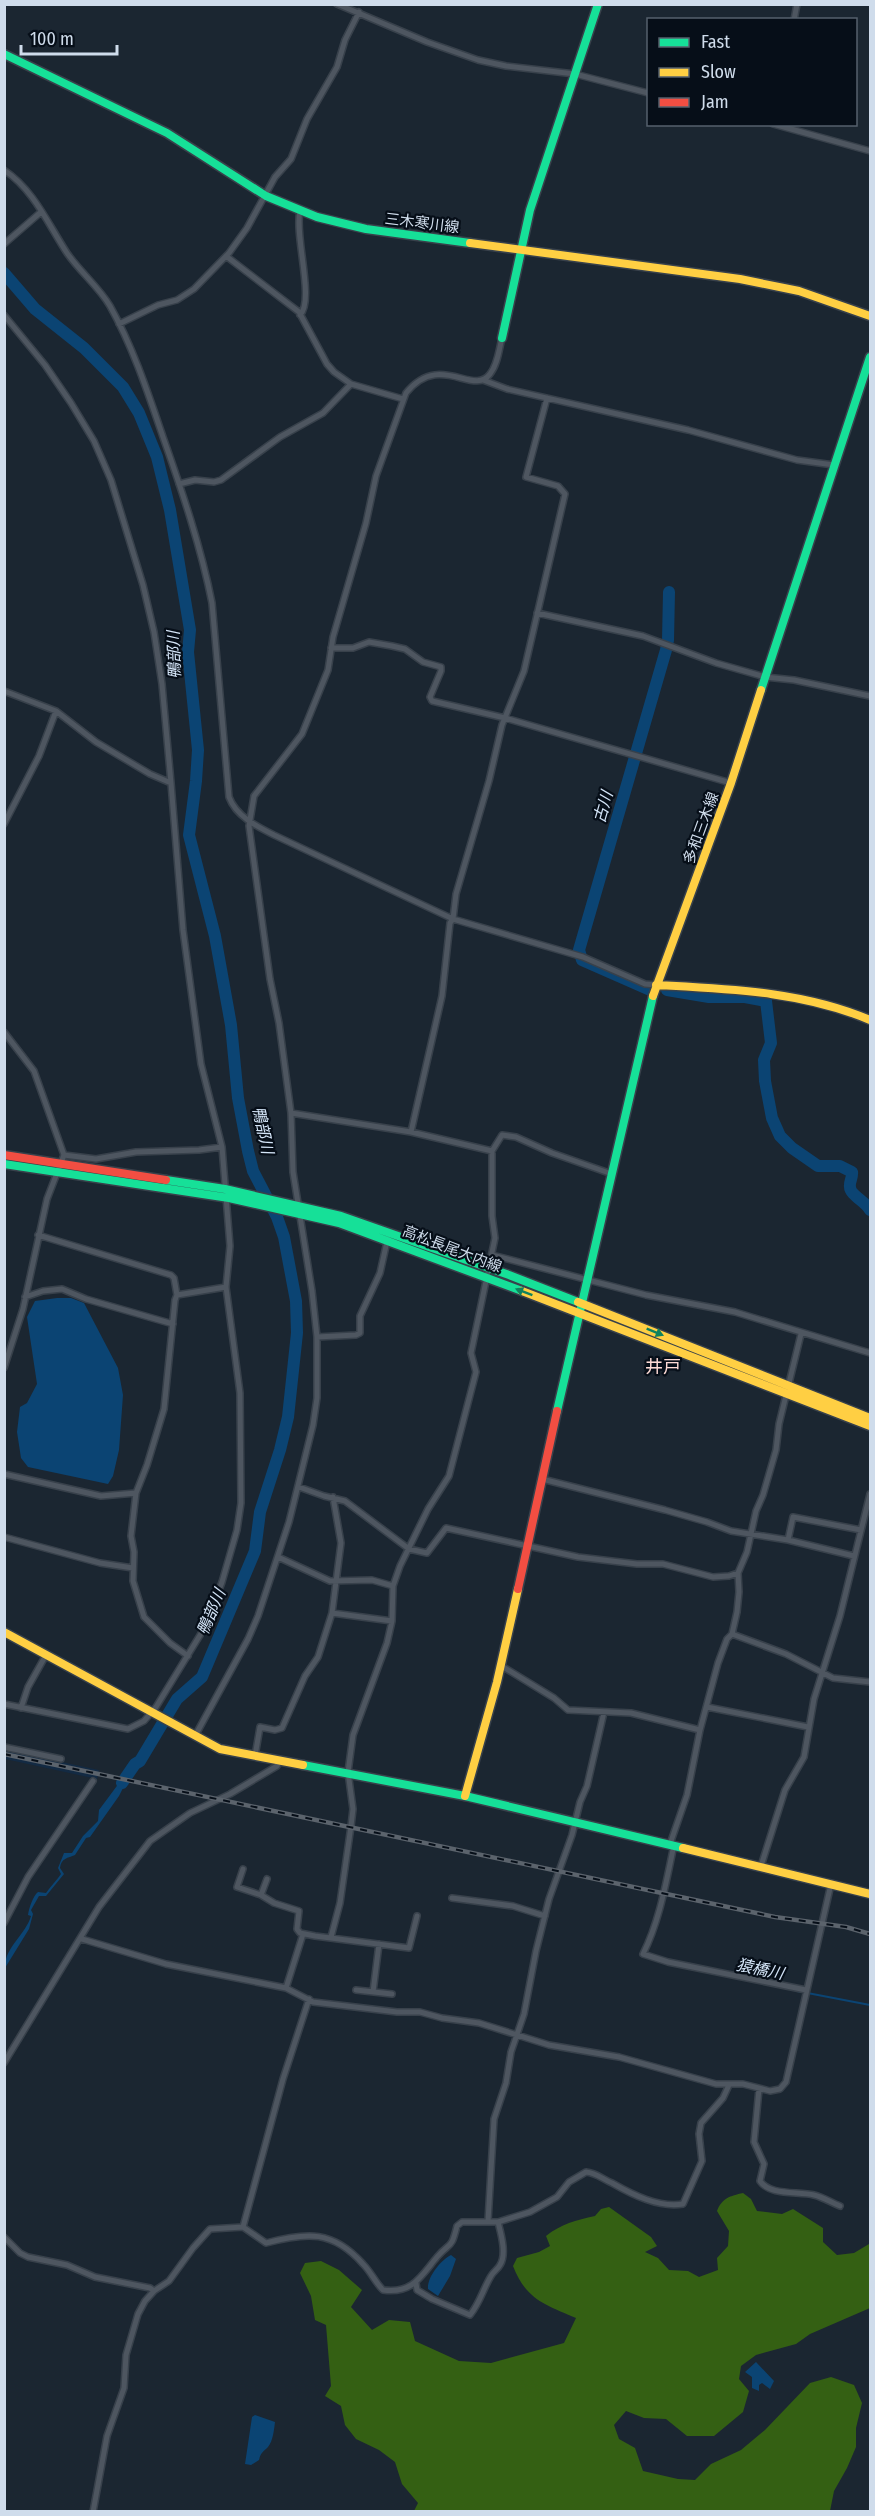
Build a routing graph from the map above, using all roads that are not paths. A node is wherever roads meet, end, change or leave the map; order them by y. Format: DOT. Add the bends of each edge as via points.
graph roads {
  1 [pos="337,4"];
  2 [pos="598,4"];
  3 [pos="358,12"];
  4 [pos="4,54"];
  5 [pos="575,74"];
  6 [pos="647,93"];
  7 [pos="780,126"];
  8 [pos="870,151"];
  9 [pos="4,170"];
  10 [pos="266,196"];
  11 [pos="300,211"];
  12 [pos="41,212"];
  13 [pos="6,243"];
  14 [pos="520,249"];
  15 [pos="226,256"];
  16 [pos="4,315"];
  17 [pos="300,315"];
  18 [pos="870,316"];
  19 [pos="119,324"];
  20 [pos="502,338"];
  21 [pos="870,357"];
  22 [pos="483,380"];
  23 [pos="351,384"];
  24 [pos="547,398"];
  25 [pos="403,399"];
  26 [pos="834,465"];
  27 [pos="179,484"];
  28 [pos="537,613"];
  29 [pos="331,648"];
  30 [pos="765,677"];
  31 [pos="4,691"];
  32 [pos="870,696"];
  33 [pos="56,711"];
  34 [pos="506,718"];
  35 [pos="171,783"];
  36 [pos="731,783"];
  37 [pos="249,820"];
  38 [pos="4,824"];
  39 [pos="453,919"];
  40 [pos="656,985"];
  41 [pos="870,1020"];
  42 [pos="4,1032"];
  43 [pos="291,1113"];
  44 [pos="411,1132"];
  45 [pos="222,1147"];
  46 [pos="492,1151"];
  47 [pos="4,1155"];
  48 [pos="4,1164"];
  49 [pos="62,1164"];
  50 [pos="612,1174"];
  51 [pos="227,1194"];
  52 [pos="297,1208"];
  53 [pos="38,1235"];
  54 [pos="388,1235"];
  55 [pos="492,1255"];
  56 [pos="488,1273"];
  57 [pos="586,1281"];
  58 [pos="226,1287"];
  59 [pos="177,1294"];
  60 [pos="25,1297"];
  61 [pos="581,1303"];
  62 [pos="579,1313"];
  63 [pos="617,1319"];
  64 [pos="173,1324"];
  65 [pos="801,1334"];
  66 [pos="317,1337"];
  67 [pos="870,1353"];
  68 [pos="5,1366"];
  69 [pos="788,1389"];
  70 [pos="870,1418"];
  71 [pos="870,1426"];
  72 [pos="4,1474"];
  73 [pos="542,1479"];
  74 [pos="299,1487"];
  75 [pos="136,1493"];
  76 [pos="870,1494"];
  77 [pos="333,1497"];
  78 [pos="861,1530"];
  79 [pos="750,1533"];
  80 [pos="4,1538"];
  81 [pos="788,1540"];
  82 [pos="528,1548"];
  83 [pos="409,1549"];
  84 [pos="854,1556"];
  85 [pos="278,1557"];
  86 [pos="133,1568"];
  87 [pos="738,1573"];
  88 [pos="336,1581"];
  89 [pos="393,1586"];
  90 [pos="332,1613"];
  91 [pos="392,1621"];
  92 [pos="4,1632"];
  93 [pos="732,1634"];
  94 [pos="46,1655"];
  95 [pos="188,1656"];
  96 [pos="500,1665"];
  97 [pos="822,1674"];
  98 [pos="870,1682"];
  99 [pos="4,1704"];
  100 [pos="707,1707"];
  101 [pos="21,1708"];
  102 [pos="604,1712"];
  103 [pos="153,1714"];
  104 [pos="808,1727"];
  105 [pos="700,1730"];
  106 [pos="195,1737"];
  107 [pos="4,1747"];
  108 [pos="255,1756"];
  109 [pos="61,1759"];
  110 [pos="280,1761"];
  111 [pos="348,1772"];
  112 [pos="93,1781"];
  113 [pos="465,1796"];
  114 [pos="575,1822"];
  115 [pos="672,1845"];
  116 [pos="761,1866"];
  117 [pos="243,1869"];
  118 [pos="267,1879"];
  119 [pos="831,1883"];
  120 [pos="261,1894"];
  121 [pos="870,1894"];
  122 [pos="452,1898"];
  123 [pos="417,1916"];
  124 [pos="545,1916"];
  125 [pos="4,1923"];
  126 [pos="303,1934"];
  127 [pos="331,1937"];
  128 [pos="82,1939"];
  129 [pos="379,1944"];
  130 [pos="286,1988"];
  131 [pos="356,1990"];
  132 [pos="373,1992"];
  133 [pos="805,1992"];
  134 [pos="392,1994"];
  135 [pos="309,1999"];
  136 [pos="516,2034"];
  137 [pos="4,2063"];
  138 [pos="729,2085"];
  139 [pos="759,2089"];
  140 [pos="840,2206"];
  141 [pos="488,2222"];
  142 [pos="498,2222"];
  143 [pos="243,2227"];
  144 [pos="4,2237"];
  145 [pos="416,2283"];
  146 [pos="154,2291"];
  147 [pos="93,2511"];
  1 -- 3 [label="street"];
  2 -- 5 [label="main road"];
  3 -- 5 [label="street" via="478,60"];
  3 -- 10 [label="street" via="337,67 307,119 291,159 275,177"];
  4 -- 10 [label="main road, 三木寒川線" via="167,133"];
  5 -- 6 [label="street"];
  5 -- 14 [label="main road"];
  7 -- 8 [label="street"];
  9 -- 12 [label="street" via="23,184"];
  10 -- 11 [label="main road, 三木寒川線"];
  10 -- 15 [label="street"];
  11 -- 14 [label="main road, 三木寒川線" via="366,229"];
  11 -- 17 [label="street" via="298,236 306,288"];
  12 -- 13 [label="street"];
  12 -- 19 [label="street" via="72,260 109,304"];
  14 -- 18 [label="main road, 三木寒川線" via="767,284 828,299"];
  14 -- 20 [label="main road"];
  15 -- 17 [label="street"];
  15 -- 19 [label="street" via="194,289 177,300"];
  16 -- 35 [label="street" via="70,403 94,441 111,480 154,632"];
  17 -- 23 [label="street" via="327,364"];
  19 -- 27 [label="street" via="145,382"];
  20 -- 22 [label="street" via="491,374"];
  21 -- 26 [label="main road, 多和三木線"];
  22 -- 24 [label="street"];
  22 -- 25 [label="street" via="436,373 415,382"];
  23 -- 25 [label="street"];
  23 -- 27 [label="street" via="323,413 280,437 221,480"];
  24 -- 26 [label="street" via="797,460"];
  24 -- 28 [label="street" via="526,477 558,486 565,494"];
  25 -- 29 [label="street" via="376,476"];
  26 -- 30 [label="main road, 多和三木線"];
  27 -- 37 [label="street" via="212,603 229,797 234,808"];
  28 -- 30 [label="street" via="643,636"];
  28 -- 34 [label="street" via="524,671"];
  29 -- 34 [label="street" via="353,648 369,642 405,649 423,662 441,666 432,701"];
  29 -- 37 [label="street" via="328,670 302,734 254,796"];
  30 -- 32 [label="street"];
  30 -- 36 [label="main road, 多和三木線"];
  31 -- 33 [label="street"];
  33 -- 35 [label="street" via="96,742"];
  33 -- 38 [label="street" via="39,756"];
  34 -- 36 [label="street"];
  34 -- 39 [label="street" via="456,894"];
  35 -- 45 [label="street" via="183,930 201,1064"];
  36 -- 40 [label="main road, 多和三木線"];
  37 -- 39 [label="street" via="273,835"];
  37 -- 43 [label="street"];
  39 -- 40 [label="street" via="583,957 645,984"];
  39 -- 44 [label="street" via="442,996"];
  40 -- 41 [label="main road" via="761,991"];
  40 -- 50 [label="main road, 多和三木線"];
  42 -- 49 [label="street" via="37,1078"];
  43 -- 44 [label="street"];
  43 -- 52 [label="street"];
  44 -- 46 [label="street"];
  45 -- 49 [label="street" via="136,1152"];
  45 -- 51 [label="street"];
  46 -- 50 [label="street" via="502,1135 516,1137"];
  46 -- 55 [label="street"];
  47 -- 49 [label="main road, 高松長尾大内線"];
  48 -- 49 [label="main road, 高松長尾大内線"];
  49 -- 51 [label="main road, 高松長尾大内線"];
  49 -- 53 [label="street" via="52,1183"];
  50 -- 57 [label="main road, 多和三木線"];
  51 -- 52 [label="main road, 高松長尾大内線"];
  51 -- 58 [label="street" via="230,1246"];
  52 -- 54 [label="main road, 高松長尾大内線"];
  52 -- 66 [label="street"];
  53 -- 59 [label="street" via="171,1275"];
  53 -- 60 [label="street"];
  54 -- 56 [label="main road, 高松長尾大内線" via="444,1253"];
  54 -- 66 [label="street" via="378,1278 360,1316 360,1333"];
  55 -- 56 [label="street"];
  55 -- 57 [label="street"];
  56 -- 61 [label="main road, 高松長尾大内線"];
  62 -- 56 [label="main road, 高松長尾大内線, one-way"];
  56 -- 83 [label="street" via="471,1353 476,1372 449,1476"];
  57 -- 61 [label="main road, 多和三木線"];
  57 -- 65 [label="street" via="735,1312"];
  58 -- 59 [label="street"];
  58 -- 95 [label="street" via="240,1393 241,1503 222,1582 205,1627"];
  59 -- 64 [label="street"];
  60 -- 64 [label="street" via="62,1289"];
  60 -- 68 [label="street"];
  61 -- 62 [label="main road, 多和三木線"];
  61 -- 63 [label="main road, 高松長尾大内線"];
  62 -- 63 [label="main road, 高松長尾大内線"];
  62 -- 73 [label="main road, 多和三木線"];
  63 -- 69 [label="main road, 高松長尾大内線"];
  64 -- 75 [label="street" via="164,1409"];
  65 -- 67 [label="street"];
  65 -- 69 [label="street"];
  66 -- 74 [label="street" via="316,1398"];
  69 -- 70 [label="main road, 高松長尾大内線"];
  69 -- 71 [label="main road, 高松長尾大内線"];
  69 -- 79 [label="street" via="776,1450"];
  72 -- 75 [label="street" via="101,1496"];
  73 -- 79 [label="street" via="665,1510 731,1532"];
  73 -- 82 [label="main road, 多和三木線"];
  74 -- 77 [label="street"];
  74 -- 85 [label="street"];
  75 -- 86 [label="street" via="131,1536"];
  76 -- 78 [label="street"];
  77 -- 83 [label="street" via="345,1501"];
  77 -- 88 [label="street" via="340,1543"];
  78 -- 81 [label="street" via="793,1516"];
  78 -- 84 [label="street"];
  79 -- 81 [label="street"];
  79 -- 87 [label="street"];
  80 -- 86 [label="street"];
  81 -- 84 [label="street"];
  82 -- 83 [label="street" via="446,1528 427,1552"];
  82 -- 87 [label="street" via="663,1564 713,1577"];
  82 -- 96 [label="main road, 多和三木線"];
  83 -- 89 [label="street"];
  84 -- 97 [label="street"];
  85 -- 88 [label="street"];
  85 -- 106 [label="street" via="248,1639"];
  86 -- 95 [label="street" via="135,1588 148,1622"];
  87 -- 93 [label="street" via="740,1592"];
  88 -- 89 [label="street" via="372,1580"];
  88 -- 90 [label="street"];
  89 -- 91 [label="street"];
  90 -- 91 [label="street"];
  90 -- 108 [label="street" via="318,1658 304,1676 282,1728 260,1727"];
  91 -- 111 [label="street" via="375,1680 353,1735"];
  92 -- 94 [label="main road"];
  93 -- 97 [label="street" via="786,1654"];
  93 -- 100 [label="street" via="722,1649"];
  94 -- 101 [label="street"];
  94 -- 103 [label="main road"];
  95 -- 103 [label="street"];
  96 -- 102 [label="street" via="568,1710"];
  96 -- 113 [label="main road, 多和三木線"];
  97 -- 98 [label="street"];
  97 -- 104 [label="street"];
  99 -- 101 [label="street"];
  100 -- 104 [label="street"];
  100 -- 105 [label="street"];
  101 -- 103 [label="street" via="128,1729"];
  102 -- 105 [label="street" via="631,1713"];
  102 -- 114 [label="street"];
  103 -- 106 [label="main road"];
  104 -- 116 [label="street" via="804,1757 785,1790"];
  105 -- 115 [label="street"];
  106 -- 108 [label="main road" via="220,1749"];
  107 -- 109 [label="street"];
  108 -- 110 [label="main road"];
  110 -- 111 [label="main road"];
  110 -- 128 [label="street" via="150,1841 99,1907"];
  111 -- 113 [label="main road"];
  111 -- 127 [label="street" via="353,1809 340,1903"];
  112 -- 125 [label="street" via="28,1877"];
  113 -- 114 [label="main road"];
  114 -- 115 [label="main road"];
  114 -- 124 [label="street"];
  115 -- 116 [label="main road"];
  115 -- 133 [label="street" via="652,1937 643,1954"];
  116 -- 119 [label="main road"];
  117 -- 120 [label="street" via="237,1887"];
  118 -- 120 [label="street"];
  119 -- 121 [label="main road"];
  119 -- 133 [label="street"];
  120 -- 126 [label="street" via="299,1911 297,1929"];
  122 -- 124 [label="street" via="513,1906"];
  123 -- 129 [label="street" via="409,1948"];
  124 -- 136 [label="street"];
  126 -- 127 [label="street"];
  126 -- 130 [label="street"];
  127 -- 129 [label="street"];
  128 -- 130 [label="street" via="166,1964"];
  128 -- 137 [label="street"];
  129 -- 132 [label="street"];
  130 -- 135 [label="street"];
  131 -- 132 [label="street"];
  132 -- 134 [label="street"];
  133 -- 139 [label="street" via="786,2082 780,2089"];
  135 -- 136 [label="street" via="420,2012"];
  135 -- 143 [label="street"];
  136 -- 138 [label="street" via="549,2045 619,2057"];
  136 -- 141 [label="street" via="494,2119"];
  138 -- 139 [label="street"];
  138 -- 142 [label="street" via="701,2123 702,2161 683,2204 657,2203 586,2172 569,2182 557,2197 530,2212"];
  139 -- 140 [label="street" via="754,2142 764,2164 760,2181 763,2186 816,2195"];
  141 -- 142 [label="street"];
  141 -- 145 [label="street" via="462,2222 457,2226 453,2243"];
  142 -- 145 [label="street" via="502,2237 500,2267 492,2274 470,2315 432,2299 417,2290"];
  143 -- 145 [label="street" via="266,2243 311,2234 332,2240 347,2247 383,2290"];
  143 -- 146 [label="street" via="210,2229 169,2281"];
  144 -- 146 [label="street" via="28,2257"];
  146 -- 147 [label="street" via="138,2314 129,2343 124,2388 107,2436"];
}
